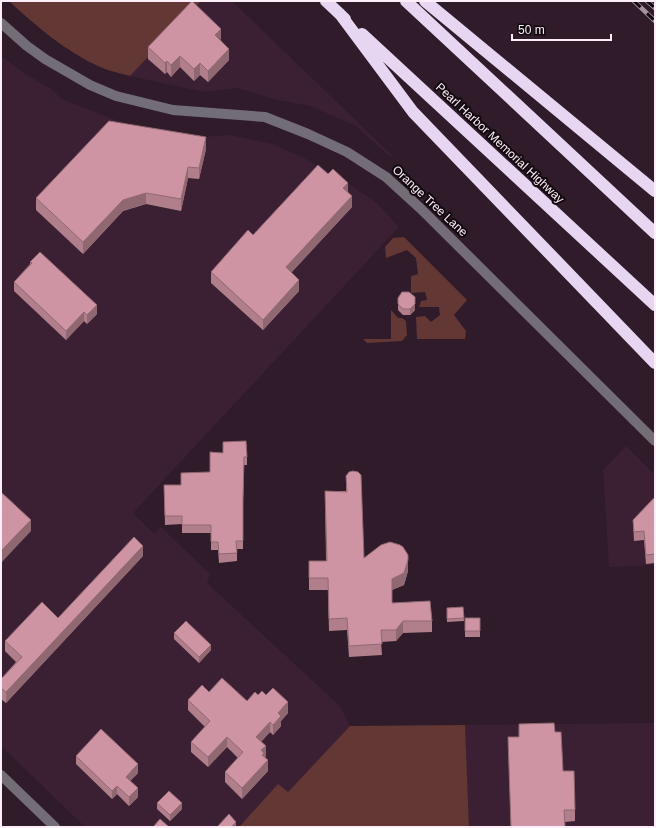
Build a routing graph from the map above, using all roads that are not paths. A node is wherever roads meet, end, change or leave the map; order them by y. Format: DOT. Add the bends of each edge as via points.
graph roads {
  1 [pos="326,1"];
  2 [pos="406,1"];
  3 [pos="424,1"];
  4 [pos="340,14"];
  5 [pos="1,23"];
  6 [pos="655,191"];
  7 [pos="655,233"];
  8 [pos="655,305"];
  9 [pos="655,363"];
  10 [pos="655,441"];
  11 [pos="1,775"];
  12 [pos="55,827"];
  1 -- 4 [label="highway, Pearl Harbor Memorial Highway"];
  2 -- 7 [label="highway"];
  3 -- 6 [label="highway"];
  4 -- 8 [label="highway, Pearl Harbor Memorial Highway"];
  4 -- 9 [label="highway" via="413,112"];
  5 -- 10 [label="street, Orange Tree Lane" via="45,59 79,79 116,96 173,110 265,117 347,152 386,177 420,208"];
  11 -- 12 [label="street"];
}
